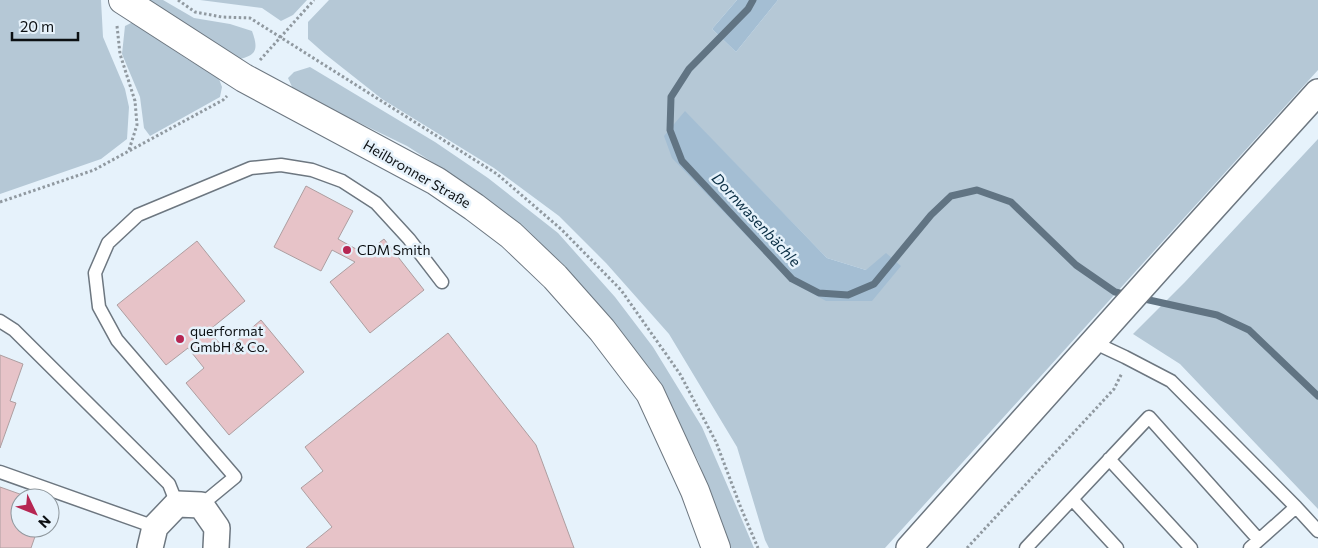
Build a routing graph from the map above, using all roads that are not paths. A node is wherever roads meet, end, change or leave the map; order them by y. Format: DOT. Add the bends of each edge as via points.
graph roads {
  1 [pos="124,1"];
  2 [pos="1318,92"];
  3 [pos="442,282"];
  4 [pos="0,321"];
  5 [pos="1093,342"];
  6 [pos="1110,459"];
  7 [pos="0,472"];
  8 [pos="1072,499"];
  9 [pos="177,504"];
  10 [pos="201,505"];
  11 [pos="1296,507"];
  12 [pos="1318,531"];
  13 [pos="153,537"];
  14 [pos="1254,544"];
  15 [pos="1033,545"];
  16 [pos="216,548"];
  17 [pos="716,548"];
  18 [pos="909,548"];
  19 [pos="1117,548"];
  20 [pos="1191,548"];
  1 -- 17 [label="main road, Heilbronner Straße" via="244,78 436,181 474,206 556,277 602,330 650,394 695,490"];
  2 -- 5 [label="street"];
  3 -- 10 [label="lane" via="376,203 342,181 312,170 281,165 251,168 138,215 108,243 96,273 99,307 117,340 235,477"];
  4 -- 9 [label="lane" via="14,330 169,484"];
  5 -- 11 [label="lane" via="1172,381"];
  5 -- 18 [label="street"];
  6 -- 8 [label="lane"];
  6 -- 14 [label="lane" via="1149,417"];
  6 -- 20 [label="lane"];
  7 -- 13 [label="lane"];
  8 -- 15 [label="lane"];
  8 -- 19 [label="lane"];
  9 -- 10 [label="street"];
  9 -- 13 [label="street"];
  10 -- 16 [label="street" via="217,528"];
  11 -- 12 [label="lane"];
  11 -- 14 [label="lane"];
}
